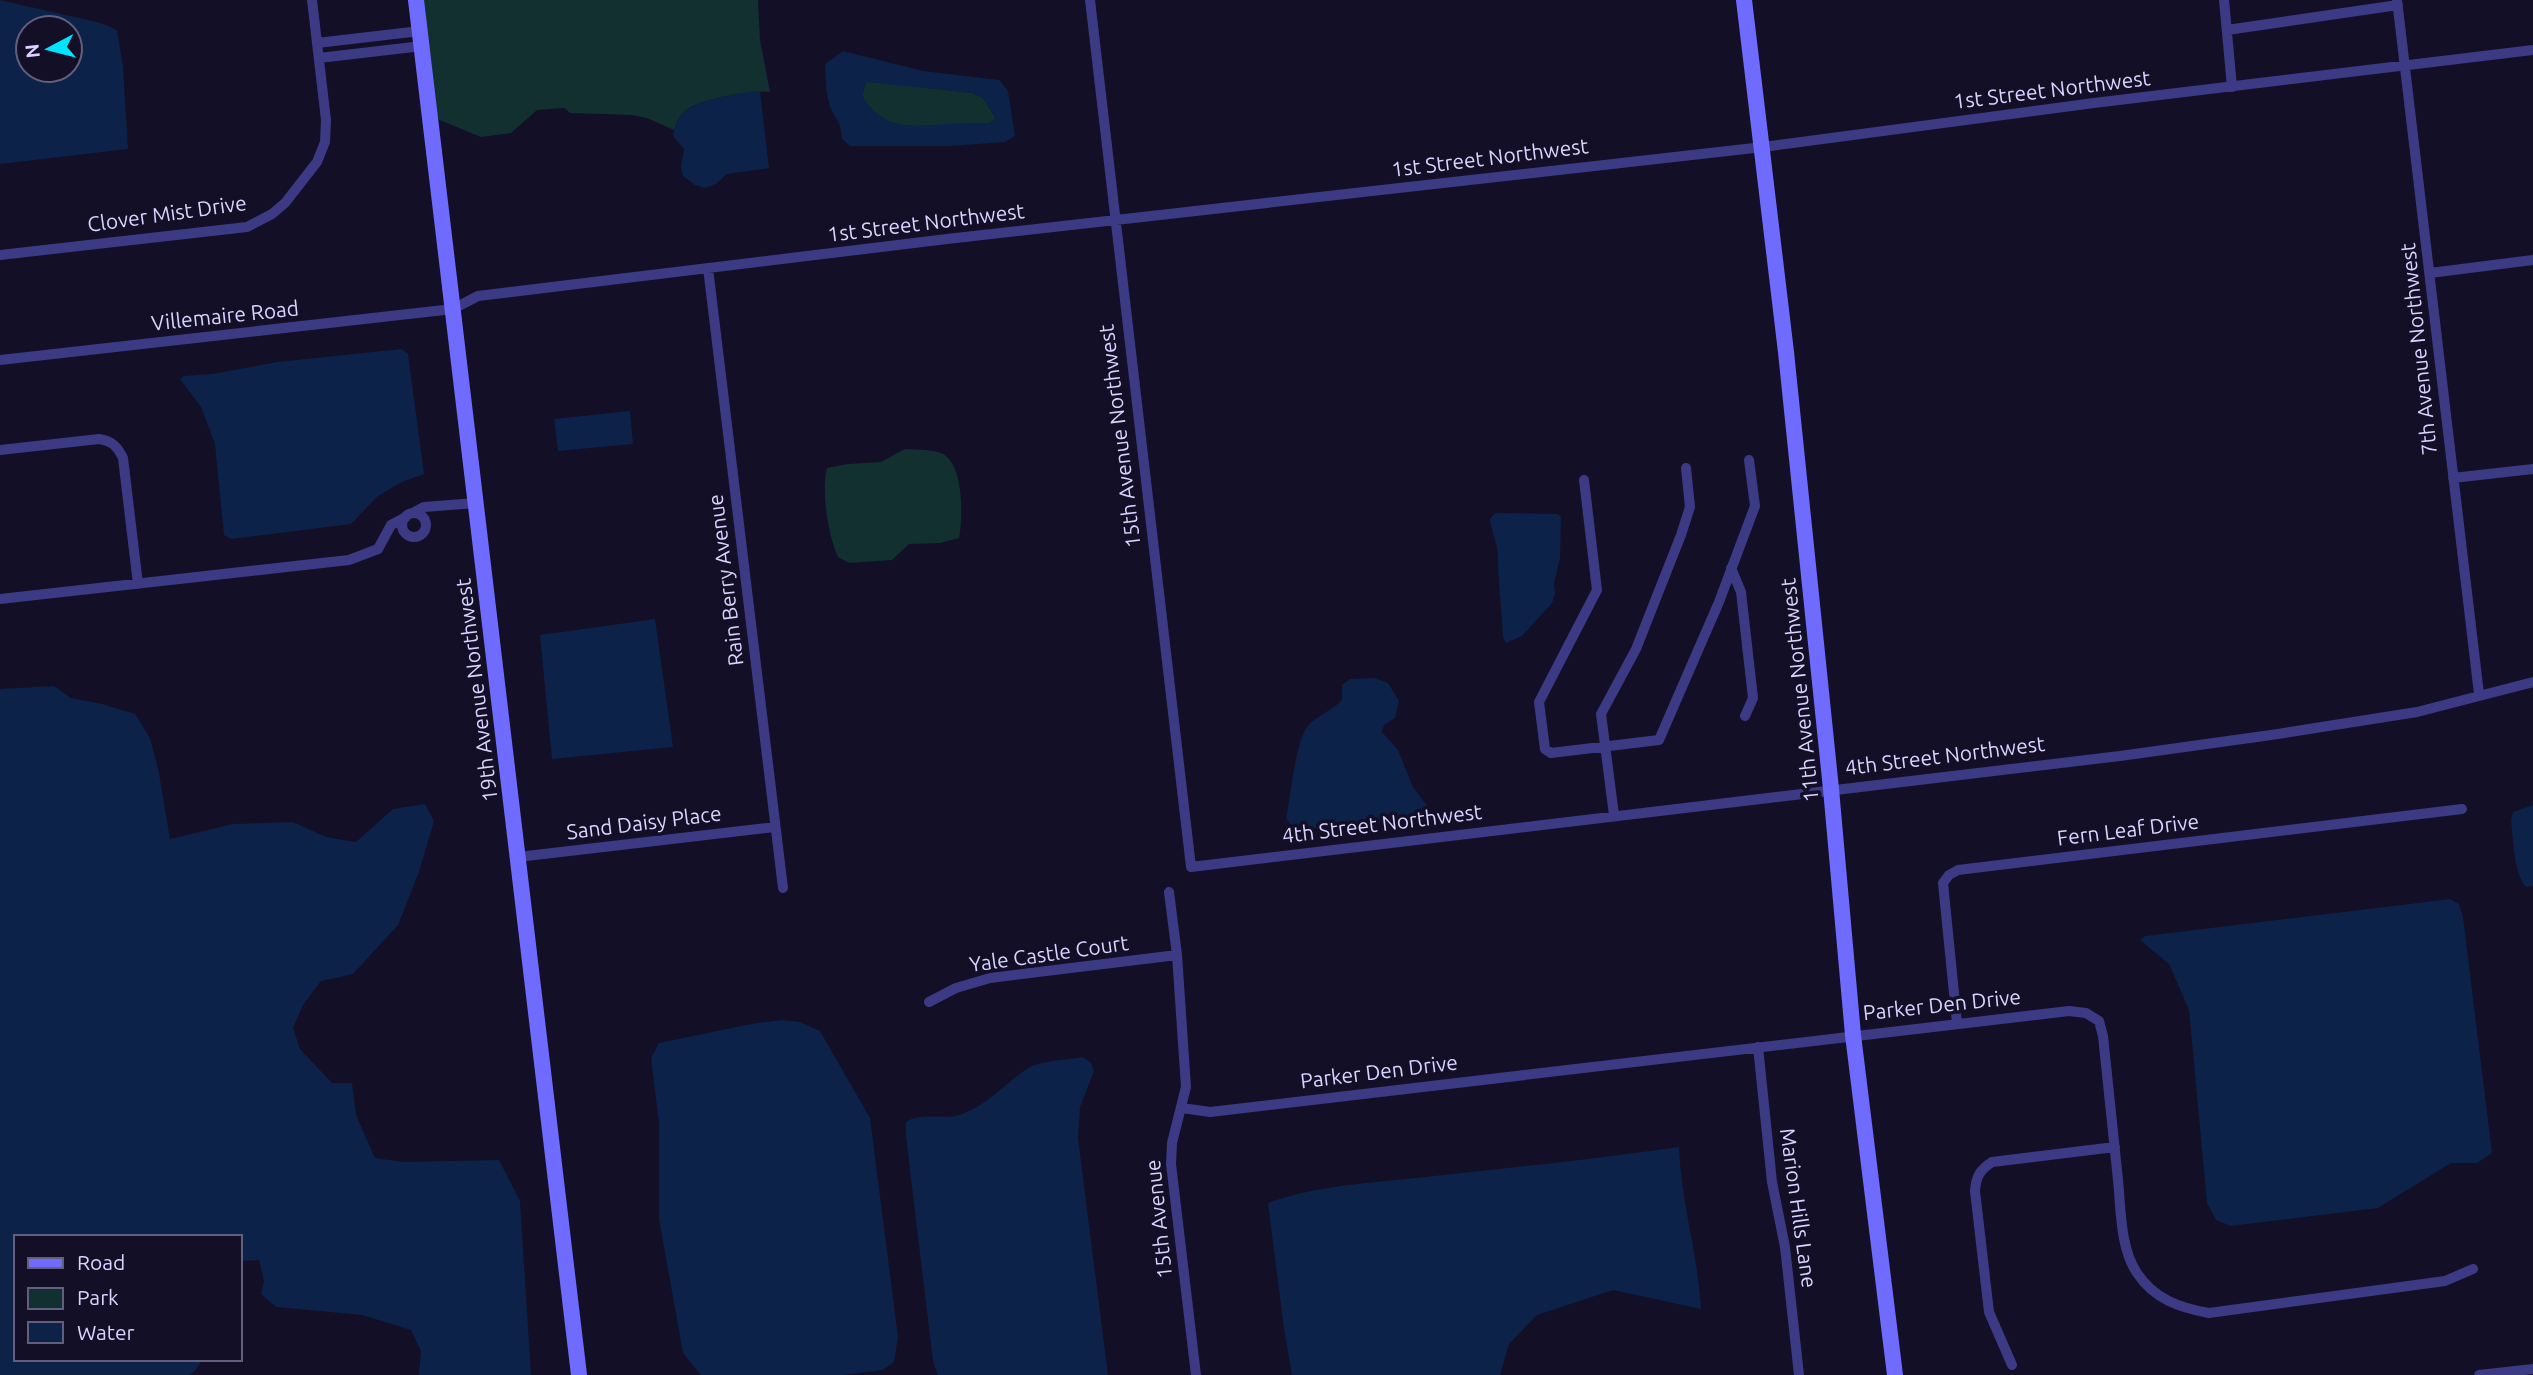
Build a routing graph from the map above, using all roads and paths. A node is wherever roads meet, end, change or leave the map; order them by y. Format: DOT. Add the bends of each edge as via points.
graph roads {
  1 [pos="312,0"];
  2 [pos="416,0"];
  3 [pos="1090,0"];
  4 [pos="1744,0"];
  5 [pos="2224,0"];
  6 [pos="2397,2"];
  7 [pos="2227,30"];
  8 [pos="374,36"];
  9 [pos="421,38"];
  10 [pos="317,43"];
  11 [pos="2533,50"];
  12 [pos="376,51"];
  13 [pos="319,58"];
  14 [pos="2404,65"];
  15 [pos="2232,87"];
  16 [pos="1763,147"];
  17 [pos="1114,221"];
  18 [pos="0,255"];
  19 [pos="2533,260"];
  20 [pos="708,268"];
  21 [pos="2430,273"];
  22 [pos="453,310"];
  23 [pos="0,360"];
  24 [pos="0,450"];
  25 [pos="1749,460"];
  26 [pos="1686,468"];
  27 [pos="2533,468"];
  28 [pos="2453,478"];
  29 [pos="1584,480"];
  30 [pos="476,503"];
  31 [pos="439,507"];
  32 [pos="409,515"];
  33 [pos="426,523"];
  34 [pos="407,535"];
  35 [pos="385,537"];
  36 [pos="1731,568"];
  37 [pos="138,584"];
  38 [pos="0,599"];
  39 [pos="2533,681"];
  40 [pos="2479,694"];
  41 [pos="1745,716"];
  42 [pos="1605,747"];
  43 [pos="1831,789"];
  44 [pos="2462,809"];
  45 [pos="1614,815"];
  46 [pos="775,827"];
  47 [pos="518,857"];
  48 [pos="1191,867"];
  49 [pos="783,888"];
  50 [pos="1169,892"];
  51 [pos="1177,955"];
  52 [pos="929,1002"];
  53 [pos="1957,1023"];
  54 [pos="1853,1035"];
  55 [pos="1758,1046"];
  56 [pos="1182,1108"];
  57 [pos="2115,1147"];
  58 [pos="2473,1269"];
  59 [pos="2012,1365"];
  60 [pos="2533,1368"];
  61 [pos="579,1375"];
  62 [pos="1196,1375"];
  63 [pos="1799,1375"];
  64 [pos="1895,1375"];
  65 [pos="2479,1375"];
  1 -- 10 [label="street, Clover Mist Drive"];
  2 -- 9 [label="street, 19th Avenue Northwest"];
  3 -- 17 [label="street, 15th Avenue Northwest"];
  4 -- 16 [label="street, 11th Avenue Northwest"];
  5 -- 7 [label="street"];
  6 -- 7 [label="street"];
  6 -- 14 [label="street, 7th Avenue Northwest"];
  7 -- 15 [label="street"];
  8 -- 9 [label="street"];
  8 -- 10 [label="street"];
  8 -- 12 [label="street"];
  9 -- 12 [label="street"];
  9 -- 22 [label="street, 19th Avenue Northwest"];
  10 -- 13 [label="street, Clover Mist Drive"];
  11 -- 14 [label="street, 1st Street Northwest"];
  12 -- 13 [label="street"];
  13 -- 18 [label="street, Clover Mist Drive" via="325,142 317,162 272,214 247,227"];
  14 -- 15 [label="street, 1st Street Northwest"];
  14 -- 21 [label="street, 7th Avenue Northwest"];
  15 -- 16 [label="street, 1st Street Northwest"];
  16 -- 17 [label="street, 1st Street Northwest"];
  16 -- 43 [label="street, 11th Avenue Northwest"];
  17 -- 20 [label="street, 1st Street Northwest"];
  17 -- 48 [label="street, 15th Avenue Northwest"];
  19 -- 21 [label="street"];
  20 -- 22 [label="street, 1st Street Northwest" via="478,296"];
  20 -- 46 [label="street, Rain Berry Avenue"];
  21 -- 28 [label="street, 7th Avenue Northwest"];
  22 -- 23 [label="street, Villemaire Road"];
  22 -- 30 [label="street, 19th Avenue Northwest"];
  24 -- 37 [label="street" via="99,439 118,447"];
  25 -- 36 [label="street" via="1755,506"];
  26 -- 42 [label="street" via="1690,507 1643,634 1601,714"];
  27 -- 28 [label="street"];
  28 -- 40 [label="street, 7th Avenue Northwest"];
  29 -- 42 [label="street" via="1597,590 1538,702 1545,749 1551,753"];
  30 -- 31 [label="street"];
  30 -- 47 [label="street, 19th Avenue Northwest"];
  31 -- 32 [label="street" via="424,507"];
  31 -- 33 [label="street"];
  32 -- 33 [label="street" via="420,514"];
  32 -- 34 [label="street" via="402,528"];
  32 -- 35 [label="street" via="391,525"];
  33 -- 34 [label="street" via="421,536"];
  34 -- 35 [label="street"];
  35 -- 37 [label="street" via="378,549 349,560"];
  36 -- 41 [label="street" via="1741,592 1753,698"];
  36 -- 42 [label="street" via="1659,740"];
  37 -- 38 [label="street"];
  39 -- 40 [label="street, 4th Street Northwest"];
  40 -- 43 [label="street, 4th Street Northwest" via="2417,712 2271,735"];
  42 -- 45 [label="street"];
  43 -- 45 [label="street, 4th Street Northwest"];
  43 -- 54 [label="street, 11th Avenue Northwest"];
  44 -- 53 [label="street, Fern Leaf Drive" via="1958,870 1943,883"];
  45 -- 48 [label="street, 4th Street Northwest"];
  46 -- 47 [label="street, Sand Daisy Place"];
  46 -- 49 [label="street, Rain Berry Avenue"];
  47 -- 61 [label="street, 19th Avenue Northwest"];
  50 -- 51 [label="street, 15th Avenue"];
  51 -- 52 [label="street, Yale Castle Court" via="990,978"];
  51 -- 56 [label="street, 15th Avenue" via="1185,1055"];
  53 -- 54 [label="street, Parker Den Drive"];
  53 -- 57 [label="street, Parker Den Drive" via="2069,1011 2099,1021"];
  54 -- 55 [label="street, Parker Den Drive"];
  54 -- 64 [label="street, 11th Avenue Northwest"];
  55 -- 56 [label="street, Parker Den Drive" via="1210,1112"];
  55 -- 63 [label="street, Marion Hills Lane"];
  56 -- 62 [label="street, 15th Avenue" via="1171,1164"];
  57 -- 58 [label="street, Parker Den Drive" via="2129,1258 2151,1289 2185,1309 2209,1313 2235,1310 2445,1280"];
  57 -- 59 [label="street" via="1992,1162 1976,1178 1989,1312"];
  60 -- 65 [label="street"];
}
